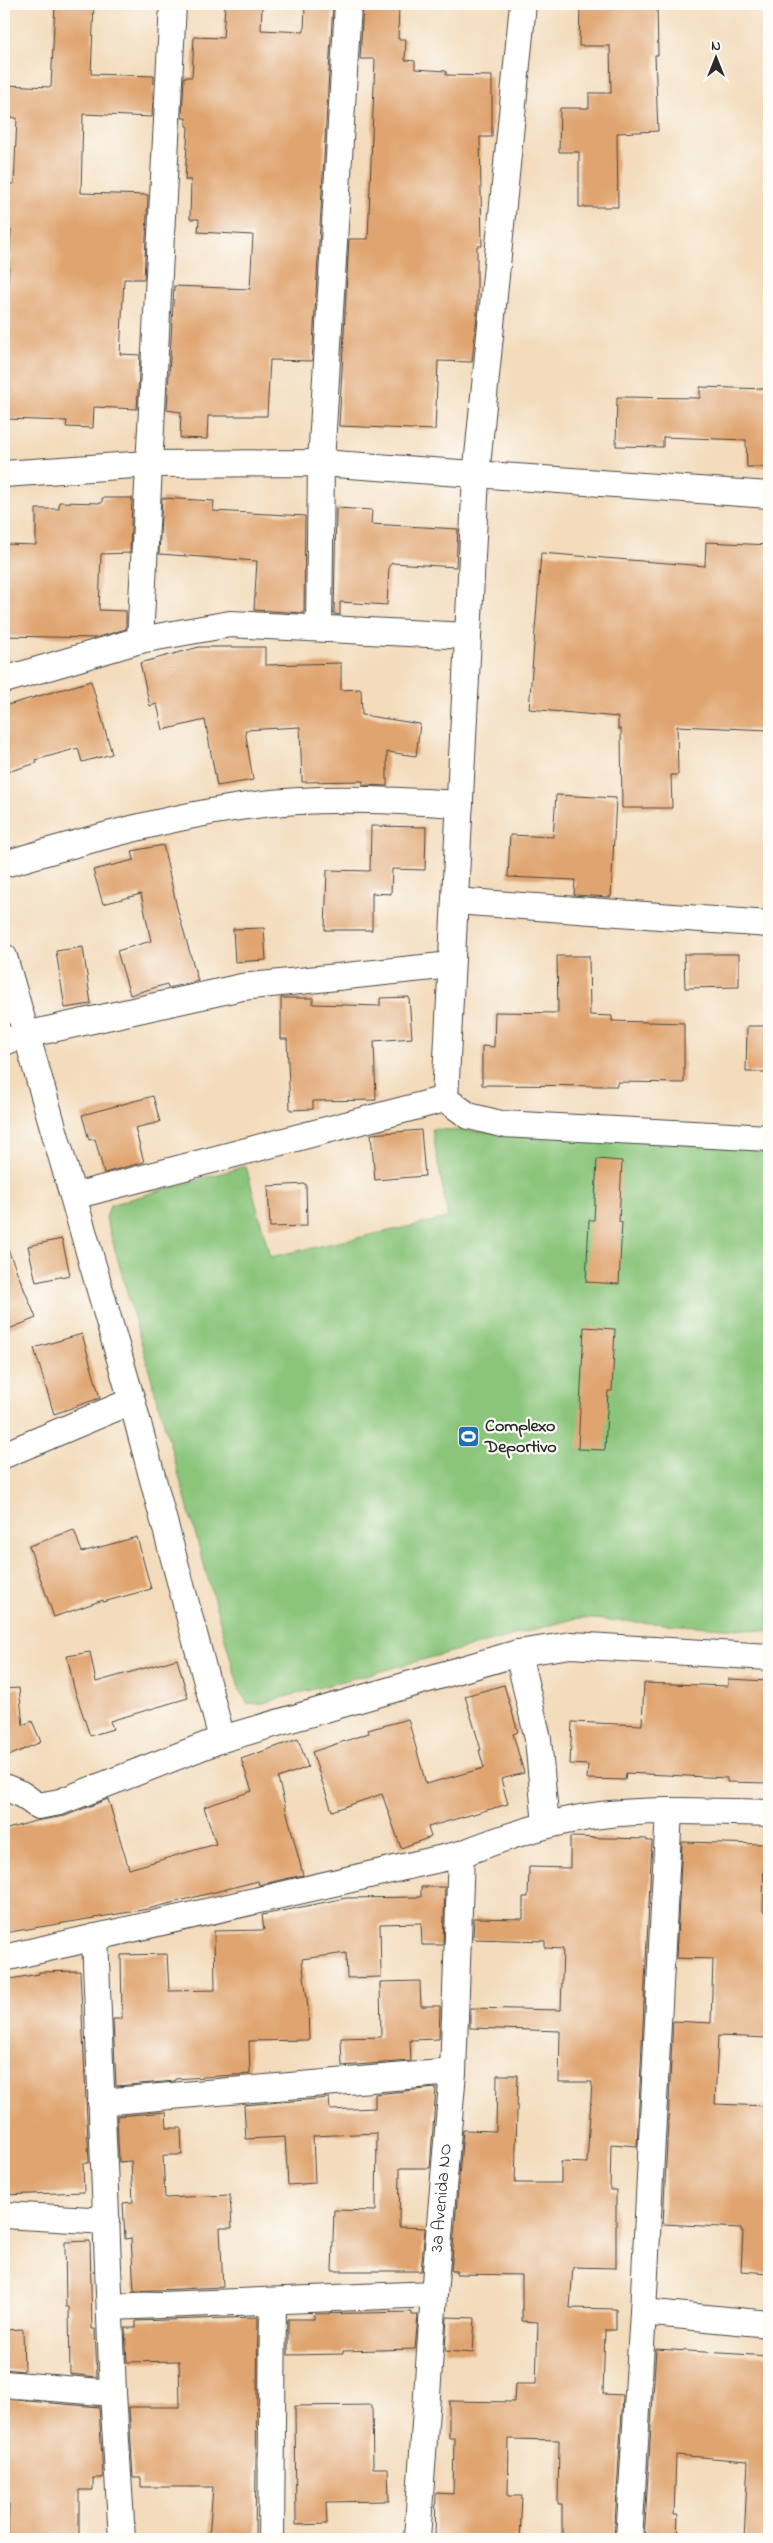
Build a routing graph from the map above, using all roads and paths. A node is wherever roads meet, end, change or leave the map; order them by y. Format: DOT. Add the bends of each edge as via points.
graph roads {
  1 [pos="173,4"];
  2 [pos="348,4"];
  3 [pos="523,4"];
  4 [pos="321,463"];
  5 [pos="148,464"];
  6 [pos="4,474"];
  7 [pos="476,476"];
  8 [pos="769,495"];
  9 [pos="319,627"];
  10 [pos="468,636"];
  11 [pos="140,640"];
  12 [pos="4,680"];
  13 [pos="460,804"];
  14 [pos="4,864"];
  15 [pos="455,901"];
  16 [pos="769,924"];
  17 [pos="4,958"];
  18 [pos="451,965"];
  19 [pos="14,1038"];
  20 [pos="445,1099"];
  21 [pos="769,1138"];
  22 [pos="74,1196"];
  23 [pos="132,1401"];
  24 [pos="4,1455"];
  25 [pos="518,1653"];
  26 [pos="769,1657"];
  27 [pos="222,1739"];
  28 [pos="4,1787"];
  29 [pos="670,1811"];
  30 [pos="769,1813"];
  31 [pos="546,1825"];
  32 [pos="461,1854"];
  33 [pos="95,1937"];
  34 [pos="4,1958"];
  35 [pos="453,2072"];
  36 [pos="101,2102"];
  37 [pos="4,2215"];
  38 [pos="107,2221"];
  39 [pos="434,2294"];
  40 [pos="273,2301"];
  41 [pos="110,2308"];
  42 [pos="644,2312"];
  43 [pos="769,2324"];
  44 [pos="4,2384"];
  45 [pos="113,2393"];
  46 [pos="122,2539"];
  47 [pos="271,2539"];
  48 [pos="416,2539"];
  49 [pos="629,2539"];
  1 -- 5 [label="street"];
  2 -- 4 [label="street"];
  3 -- 7 [label="street"];
  4 -- 5 [label="street"];
  4 -- 7 [label="street"];
  4 -- 9 [label="street"];
  5 -- 6 [label="street"];
  5 -- 11 [label="street"];
  7 -- 8 [label="street"];
  7 -- 10 [label="street"];
  9 -- 10 [label="street"];
  9 -- 11 [label="street" via="230,624"];
  10 -- 13 [label="street"];
  11 -- 12 [label="street"];
  13 -- 14 [label="street" via="350,799 241,807 134,828"];
  13 -- 15 [label="street"];
  15 -- 16 [label="street"];
  15 -- 18 [label="street"];
  17 -- 19 [label="street"];
  18 -- 19 [label="street" via="242,987"];
  18 -- 20 [label="street"];
  19 -- 22 [label="street"];
  20 -- 21 [label="street" via="469,1116 500,1124"];
  20 -- 22 [label="street"];
  22 -- 23 [label="street"];
  23 -- 24 [label="street"];
  23 -- 27 [label="street"];
  25 -- 26 [label="street" via="571,1645"];
  25 -- 27 [label="street"];
  25 -- 31 [label="street" via="538,1739"];
  27 -- 28 [label="street" via="60,1802 38,1806"];
  29 -- 30 [label="street"];
  29 -- 31 [label="street" via="601,1815"];
  29 -- 42 [label="street"];
  31 -- 32 [label="street"];
  32 -- 33 [label="street"];
  32 -- 35 [label="street, 3a Avenida NO"];
  33 -- 34 [label="street"];
  33 -- 36 [label="street"];
  35 -- 36 [label="street"];
  35 -- 39 [label="street, 3a Avenida NO"];
  36 -- 38 [label="street"];
  37 -- 38 [label="street"];
  38 -- 41 [label="street"];
  39 -- 40 [label="street"];
  39 -- 48 [label="street, 3a Avenida NO"];
  40 -- 41 [label="street"];
  40 -- 47 [label="street"];
  41 -- 45 [label="street"];
  42 -- 43 [label="street"];
  42 -- 49 [label="street"];
  44 -- 45 [label="street"];
  45 -- 46 [label="street"];
}
